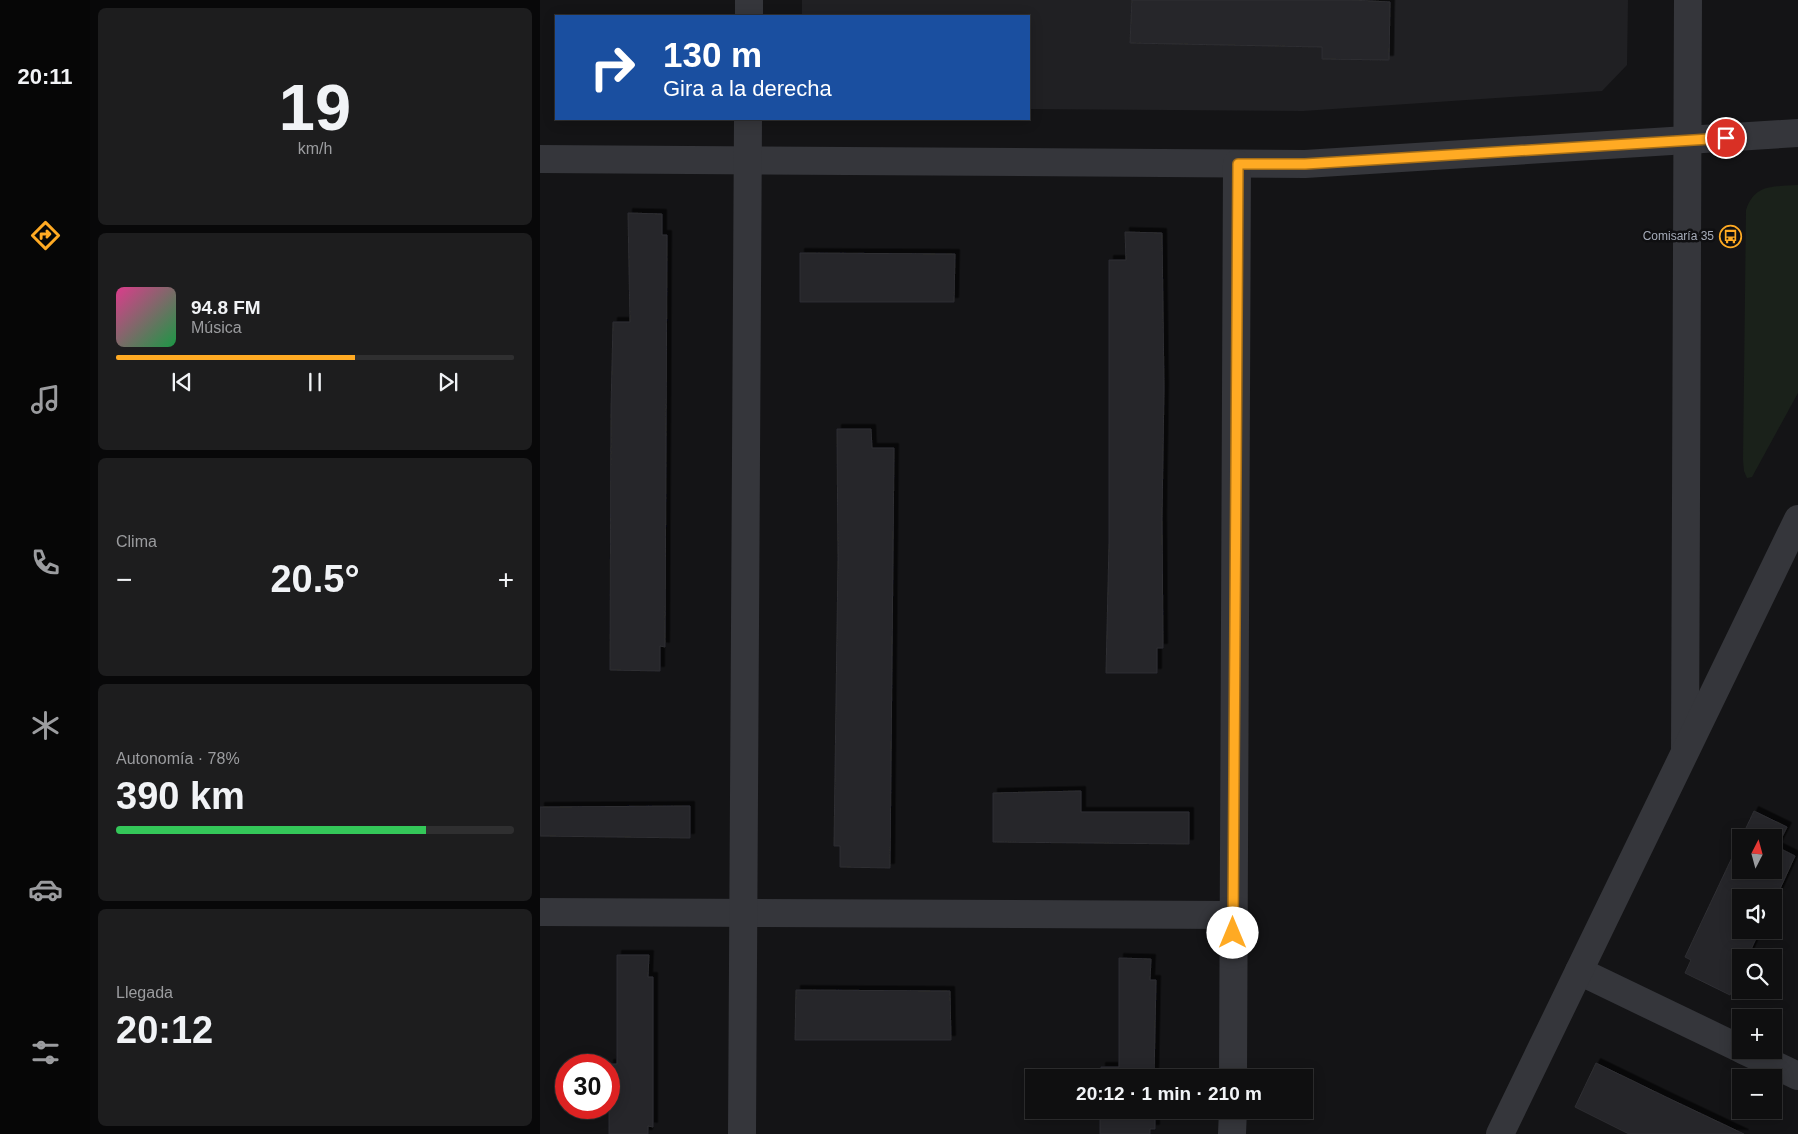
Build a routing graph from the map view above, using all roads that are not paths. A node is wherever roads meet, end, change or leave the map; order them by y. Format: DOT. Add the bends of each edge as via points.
graph roads {
  1 [pos="749,0"];
  2 [pos="1688,0"];
  3 [pos="749,15"];
  4 [pos="748,120"];
  5 [pos="1798,133"];
  6 [pos="1688,140"];
  7 [pos="540,159"];
  8 [pos="748,160"];
  9 [pos="1238,164"];
  10 [pos="1795,534"];
  11 [pos="1685,751"];
  12 [pos="540,912"];
  13 [pos="743,913"];
  14 [pos="1233,915"];
  15 [pos="1579,971"];
  16 [pos="1732,1045"];
  17 [pos="1761,1059"];
  18 [pos="1233,1069"];
  19 [pos="1798,1076"];
  20 [pos="1232,1119"];
  21 [pos="742,1134"];
  22 [pos="1232,1134"];
  23 [pos="1500,1134"];
  1 -- 3 [label="street"];
  2 -- 6 [label="street"];
  4 -- 8 [label="street"];
  5 -- 6 [label="street"];
  6 -- 9 [label="street" via="1305,164"];
  6 -- 11 [label="street"];
  7 -- 8 [label="street"];
  8 -- 9 [label="street"];
  8 -- 13 [label="street"];
  9 -- 14 [label="street"];
  10 -- 11 [label="street"];
  11 -- 15 [label="street"];
  12 -- 13 [label="street"];
  13 -- 14 [label="street"];
  13 -- 21 [label="street"];
  14 -- 18 [label="street"];
  15 -- 16 [label="street"];
  15 -- 23 [label="street"];
  17 -- 19 [label="street"];
  20 -- 22 [label="street"];
}
